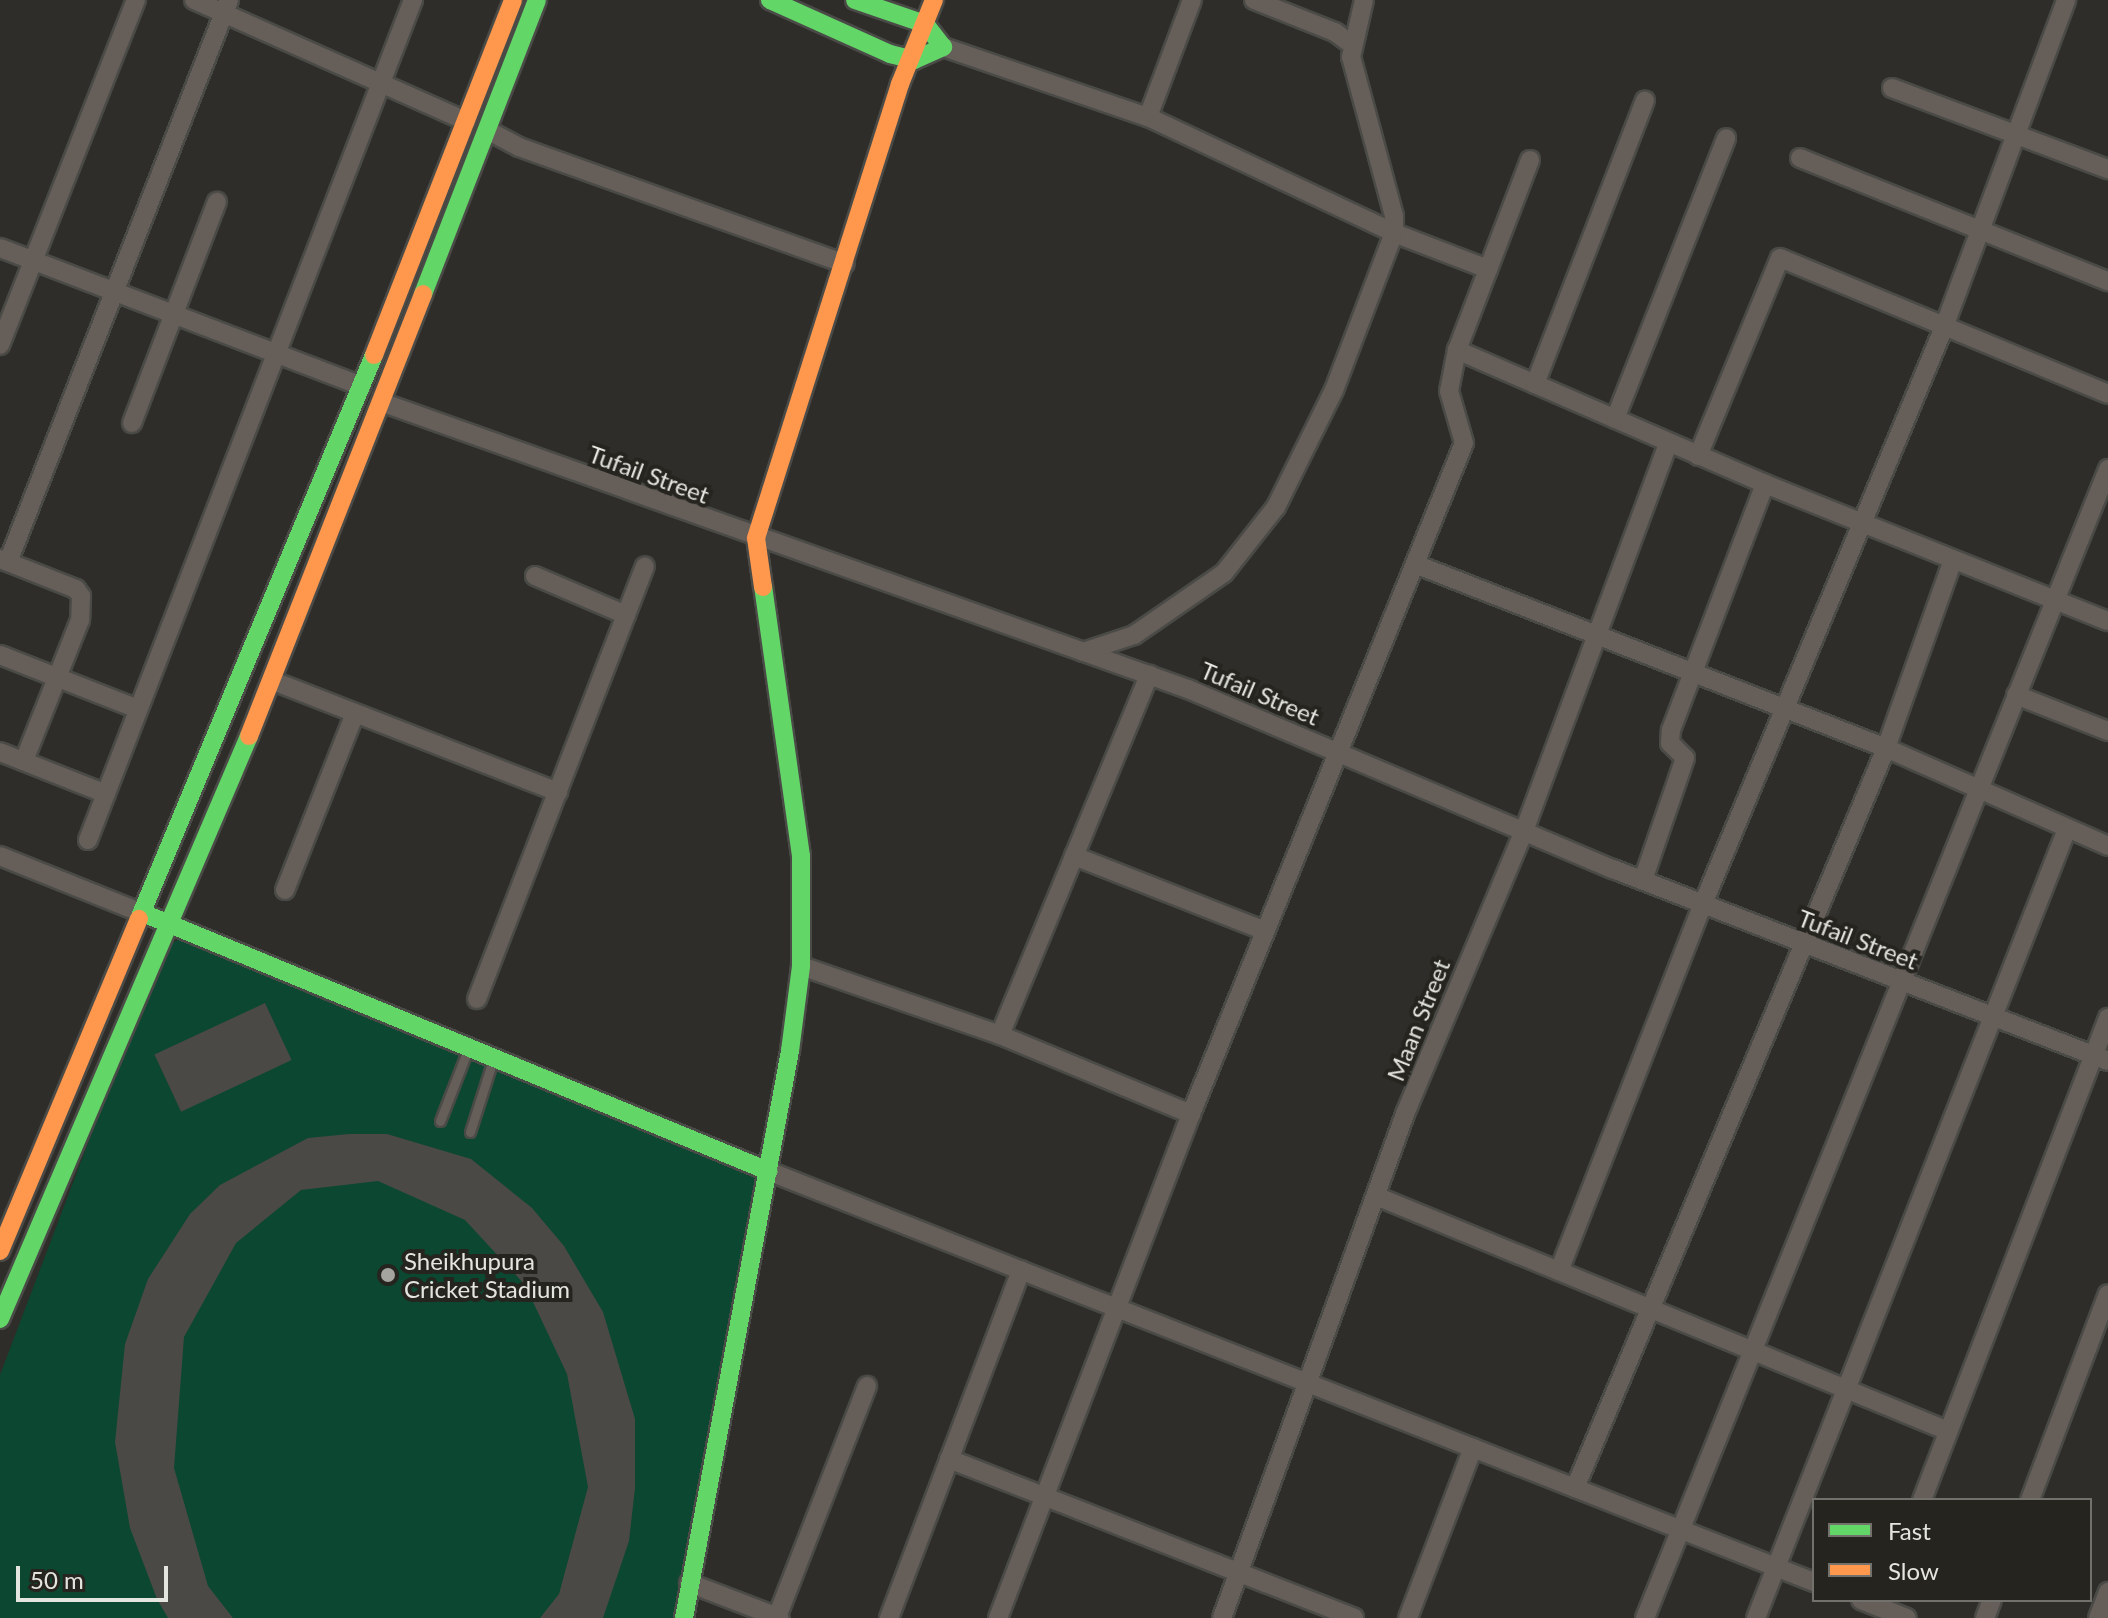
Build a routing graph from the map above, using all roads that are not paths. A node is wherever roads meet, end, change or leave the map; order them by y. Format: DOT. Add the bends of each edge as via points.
graph roads {
  1 [pos="136,0"];
  2 [pos="194,0"];
  3 [pos="413,0"];
  4 [pos="513,0"];
  5 [pos="537,0"];
  6 [pos="770,0"];
  7 [pos="855,0"];
  8 [pos="934,0"];
  9 [pos="1192,0"];
  10 [pos="1254,0"];
  11 [pos="1364,0"];
  12 [pos="2066,0"];
  13 [pos="227,6"];
  14 [pos="905,8"];
  15 [pos="925,24"];
  16 [pos="1352,45"];
  17 [pos="943,47"];
  18 [pos="890,54"];
  19 [pos="914,60"];
  20 [pos="381,84"];
  21 [pos="900,84"];
  22 [pos="1892,88"];
  23 [pos="1645,101"];
  24 [pos="1148,117"];
  25 [pos="466,121"];
  26 [pos="489,131"];
  27 [pos="2016,134"];
  28 [pos="1726,138"];
  29 [pos="1800,158"];
  30 [pos="1530,160"];
  31 [pos="2108,169"];
  32 [pos="217,202"];
  33 [pos="1980,232"];
  34 [pos="1394,233"];
  35 [pos="0,248"];
  36 [pos="34,261"];
  37 [pos="845,264"];
  38 [pos="1488,269"];
  39 [pos="2108,281"];
  40 [pos="114,291"];
  41 [pos="174,314"];
  42 [pos="1944,327"];
  43 [pos="0,345"];
  44 [pos="1457,350"];
  45 [pos="275,352"];
  46 [pos="1535,384"];
  47 [pos="362,386"];
  48 [pos="2108,394"];
  49 [pos="381,402"];
  50 [pos="1615,419"];
  51 [pos="132,423"];
  52 [pos="1668,443"];
  53 [pos="1698,456"];
  54 [pos="2108,469"];
  55 [pos="1765,484"];
  56 [pos="1865,525"];
  57 [pos="756,538"];
  58 [pos="4,560"];
  59 [pos="1953,560"];
  60 [pos="1415,564"];
  61 [pos="645,566"];
  62 [pos="535,576"];
  63 [pos="2055,600"];
  64 [pos="626,615"];
  65 [pos="2108,621"];
  66 [pos="1596,636"];
  67 [pos="1083,652"];
  68 [pos="0,655"];
  69 [pos="1693,673"];
  70 [pos="1149,675"];
  71 [pos="57,677"];
  72 [pos="273,681"];
  73 [pos="2016,695"];
  74 [pos="138,709"];
  75 [pos="1786,709"];
  76 [pos="355,713"];
  77 [pos="2108,731"];
  78 [pos="1886,748"];
  79 [pos="0,752"];
  80 [pos="1339,752"];
  81 [pos="24,761"];
  82 [pos="558,792"];
  83 [pos="1977,792"];
  84 [pos="106,794"];
  85 [pos="2067,829"];
  86 [pos="1524,831"];
  87 [pos="88,840"];
  88 [pos="2108,846"];
  89 [pos="0,856"];
  90 [pos="1074,856"];
  91 [pos="1643,880"];
  92 [pos="285,890"];
  93 [pos="1703,904"];
  94 [pos="142,913"];
  95 [pos="166,922"];
  96 [pos="1265,931"];
  97 [pos="1805,944"];
  98 [pos="801,966"];
  99 [pos="1900,981"];
  100 [pos="477,999"];
  101 [pos="1993,1018"];
  102 [pos="2108,1018"];
  103 [pos="1000,1035"];
  104 [pos="469,1046"];
  105 [pos="494,1057"];
  106 [pos="2101,1058"];
  107 [pos="1191,1114"];
  108 [pos="440,1121"];
  109 [pos="470,1132"];
  110 [pos="768,1171"];
  111 [pos="1376,1196"];
  112 [pos="0,1251"];
  113 [pos="1021,1270"];
  114 [pos="1559,1271"];
  115 [pos="2108,1294"];
  116 [pos="1117,1308"];
  117 [pos="1654,1310"];
  118 [pos="0,1319"];
  119 [pos="1751,1350"];
  120 [pos="1310,1384"];
  121 [pos="867,1386"];
  122 [pos="1846,1389"];
  123 [pos="1948,1431"];
  124 [pos="1473,1448"];
  125 [pos="949,1459"];
  126 [pos="1575,1488"];
  127 [pos="1047,1497"];
  128 [pos="1923,1498"];
  129 [pos="2031,1498"];
  130 [pos="1679,1529"];
  131 [pos="1776,1567"];
  132 [pos="1240,1574"];
  133 [pos="1812,1581"];
  134 [pos="689,1583"];
  135 [pos="2108,1592"];
  136 [pos="1881,1609"];
  137 [pos="778,1617"];
  138 [pos="684,1618"];
  139 [pos="889,1618"];
  140 [pos="998,1618"];
  141 [pos="1222,1618"];
  142 [pos="1354,1618"];
  143 [pos="1408,1618"];
  144 [pos="1645,1618"];
  145 [pos="1756,1618"];
  146 [pos="1907,1618"];
  147 [pos="2098,1618"];
  1 -- 36 [label="street"];
  2 -- 13 [label="street"];
  3 -- 20 [label="street"];
  4 -- 25 [label="street"];
  5 -- 26 [label="street"];
  6 -- 18 [label="street"];
  7 -- 14 [label="street"];
  8 -- 15 [label="street"];
  9 -- 24 [label="street"];
  10 -- 16 [label="street" via="1335,32"];
  11 -- 16 [label="street"];
  12 -- 27 [label="street"];
  13 -- 20 [label="street"];
  13 -- 40 [label="street"];
  14 -- 15 [label="street"];
  14 -- 18 [label="street"];
  15 -- 17 [label="street"];
  15 -- 19 [label="street"];
  16 -- 34 [label="street"];
  17 -- 19 [label="street"];
  17 -- 24 [label="street"];
  18 -- 19 [label="street"];
  18 -- 21 [label="street"];
  19 -- 21 [label="street"];
  20 -- 25 [label="street"];
  20 -- 45 [label="street"];
  21 -- 37 [label="street"];
  22 -- 27 [label="street"];
  23 -- 46 [label="street"];
  24 -- 34 [label="street"];
  25 -- 47 [label="street"];
  26 -- 37 [label="street" via="519,147"];
  26 -- 49 [label="street"];
  27 -- 31 [label="street"];
  27 -- 33 [label="street"];
  28 -- 50 [label="street"];
  29 -- 33 [label="street"];
  30 -- 38 [label="street"];
  32 -- 41 [label="street"];
  33 -- 39 [label="street"];
  33 -- 42 [label="street"];
  34 -- 38 [label="street"];
  34 -- 67 [label="street" via="1334,390 1302,459 1253,542 1224,573 1134,635"];
  35 -- 36 [label="street"];
  36 -- 40 [label="street"];
  36 -- 43 [label="street"];
  37 -- 57 [label="street"];
  38 -- 44 [label="street"];
  40 -- 41 [label="street"];
  40 -- 58 [label="street"];
  41 -- 45 [label="street"];
  41 -- 51 [label="street"];
  42 -- 48 [label="street"];
  42 -- 53 [label="street" via="1780,258"];
  42 -- 56 [label="street"];
  44 -- 46 [label="street"];
  44 -- 60 [label="street" via="1449,391 1464,443"];
  45 -- 47 [label="street"];
  45 -- 74 [label="street"];
  46 -- 50 [label="street"];
  47 -- 94 [label="street"];
  49 -- 57 [label="street, Tufail Street"];
  49 -- 72 [label="street"];
  50 -- 52 [label="street"];
  52 -- 53 [label="street"];
  52 -- 66 [label="street, Maan Street"];
  53 -- 55 [label="street"];
  54 -- 63 [label="street"];
  55 -- 56 [label="street"];
  55 -- 69 [label="street"];
  56 -- 59 [label="street"];
  56 -- 75 [label="street"];
  57 -- 67 [label="street, Tufail Street"];
  57 -- 98 [label="street" via="801,856"];
  58 -- 71 [label="street" via="76,589 81,596 80,620"];
  59 -- 63 [label="street"];
  59 -- 78 [label="street"];
  60 -- 66 [label="street"];
  60 -- 80 [label="street"];
  61 -- 64 [label="street"];
  62 -- 64 [label="street"];
  63 -- 65 [label="street"];
  63 -- 73 [label="street"];
  64 -- 82 [label="street"];
  66 -- 69 [label="street"];
  66 -- 86 [label="street, Maan Street"];
  67 -- 70 [label="street, Tufail Street"];
  68 -- 71 [label="street"];
  69 -- 75 [label="street"];
  69 -- 91 [label="street" via="1670,738 1685,758"];
  70 -- 80 [label="street, Tufail Street"];
  70 -- 90 [label="street"];
  71 -- 74 [label="street"];
  71 -- 81 [label="street"];
  72 -- 76 [label="street"];
  72 -- 95 [label="street"];
  73 -- 77 [label="street"];
  73 -- 83 [label="street"];
  74 -- 84 [label="street"];
  75 -- 78 [label="street"];
  75 -- 93 [label="street"];
  76 -- 82 [label="street"];
  76 -- 92 [label="street"];
  78 -- 83 [label="street"];
  78 -- 97 [label="street"];
  79 -- 81 [label="street"];
  80 -- 86 [label="street, Tufail Street"];
  80 -- 96 [label="street"];
  81 -- 84 [label="street"];
  82 -- 100 [label="street"];
  83 -- 85 [label="street"];
  83 -- 99 [label="street"];
  84 -- 87 [label="street"];
  85 -- 88 [label="street"];
  85 -- 101 [label="street"];
  86 -- 91 [label="street, Tufail Street"];
  86 -- 111 [label="street, Maan Street"];
  89 -- 94 [label="street"];
  90 -- 96 [label="street"];
  90 -- 103 [label="street"];
  91 -- 93 [label="street, Tufail Street"];
  93 -- 97 [label="street, Tufail Street"];
  93 -- 114 [label="street"];
  94 -- 95 [label="street"];
  94 -- 112 [label="street"];
  95 -- 104 [label="street"];
  95 -- 118 [label="street"];
  96 -- 107 [label="street"];
  97 -- 99 [label="street, Tufail Street"];
  97 -- 117 [label="street"];
  98 -- 103 [label="street"];
  98 -- 110 [label="street"];
  99 -- 101 [label="street, Tufail Street"];
  99 -- 119 [label="street"];
  101 -- 106 [label="street, Tufail Street"];
  101 -- 122 [label="street"];
  102 -- 106 [label="street"];
  103 -- 107 [label="street"];
  104 -- 105 [label="street"];
  104 -- 108 [label="lane"];
  105 -- 109 [label="lane"];
  105 -- 110 [label="street"];
  106 -- 123 [label="street"];
  107 -- 116 [label="street"];
  110 -- 113 [label="street"];
  110 -- 134 [label="street"];
  111 -- 114 [label="street"];
  111 -- 120 [label="street, Maan Street"];
  113 -- 116 [label="street"];
  113 -- 125 [label="street"];
  114 -- 117 [label="street"];
  115 -- 129 [label="street"];
  116 -- 120 [label="street"];
  116 -- 127 [label="street"];
  117 -- 119 [label="street"];
  117 -- 126 [label="street"];
  119 -- 122 [label="street"];
  119 -- 130 [label="street"];
  120 -- 124 [label="street"];
  120 -- 132 [label="street, Maan Street"];
  121 -- 137 [label="street"];
  122 -- 123 [label="street"];
  122 -- 131 [label="street"];
  123 -- 128 [label="street"];
  124 -- 126 [label="street"];
  124 -- 143 [label="street"];
  125 -- 127 [label="street"];
  125 -- 139 [label="street"];
  126 -- 130 [label="street"];
  127 -- 132 [label="street"];
  127 -- 140 [label="street"];
  130 -- 131 [label="street"];
  130 -- 144 [label="street"];
  131 -- 133 [label="street"];
  131 -- 145 [label="street"];
  132 -- 141 [label="street, Maan Street"];
  132 -- 142 [label="street"];
  134 -- 137 [label="street"];
  134 -- 138 [label="street"];
  135 -- 147 [label="street"];
  136 -- 146 [label="street"];
}
